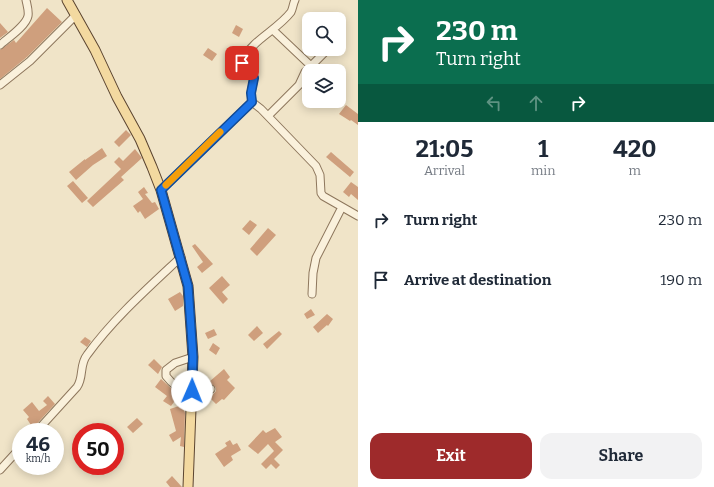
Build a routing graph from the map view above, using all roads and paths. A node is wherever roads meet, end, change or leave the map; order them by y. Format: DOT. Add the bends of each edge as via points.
graph roads {
  1 [pos="26,0"];
  2 [pos="68,0"];
  3 [pos="295,0"];
  4 [pos="76,15"];
  5 [pos="274,30"];
  6 [pos="0,45"];
  7 [pos="321,56"];
  8 [pos="309,64"];
  9 [pos="313,64"];
  10 [pos="302,80"];
  11 [pos="0,85"];
  12 [pos="252,102"];
  13 [pos="268,116"];
  14 [pos="161,190"];
  15 [pos="342,207"];
  16 [pos="358,216"];
  17 [pos="181,257"];
  18 [pos="312,294"];
  19 [pos="193,357"];
  20 [pos="211,388"];
  21 [pos="192,391"];
  22 [pos="44,423"];
  23 [pos="12,457"];
  24 [pos="0,470"];
  25 [pos="188,487"];
  1 -- 6 [label="street" via="27,20"];
  2 -- 4 [label="main road"];
  3 -- 5 [label="street" via="291,11"];
  4 -- 11 [label="street" via="30,61"];
  4 -- 14 [label="main road" via="140,140"];
  5 -- 8 [label="street"];
  5 -- 12 [label="street" via="258,42 243,59 243,66 254,78"];
  7 -- 9 [label="street"];
  10 -- 13 [label="street" via="300,85"];
  12 -- 13 [label="street"];
  12 -- 14 [label="street"];
  13 -- 15 [label="street" via="316,166 323,196"];
  14 -- 17 [label="main road"];
  15 -- 16 [label="street"];
  15 -- 18 [label="street" via="316,258"];
  17 -- 19 [label="main road" via="190,298"];
  17 -- 22 [label="street" via="152,284 86,356 82,362 82,377 77,387"];
  19 -- 21 [label="main road"];
  19 -- 21 [label="street" via="175,363 165,373 175,386 181,390"];
  20 -- 21 [label="street"];
  21 -- 25 [label="main road"];
  23 -- 24 [label="street"];
}
